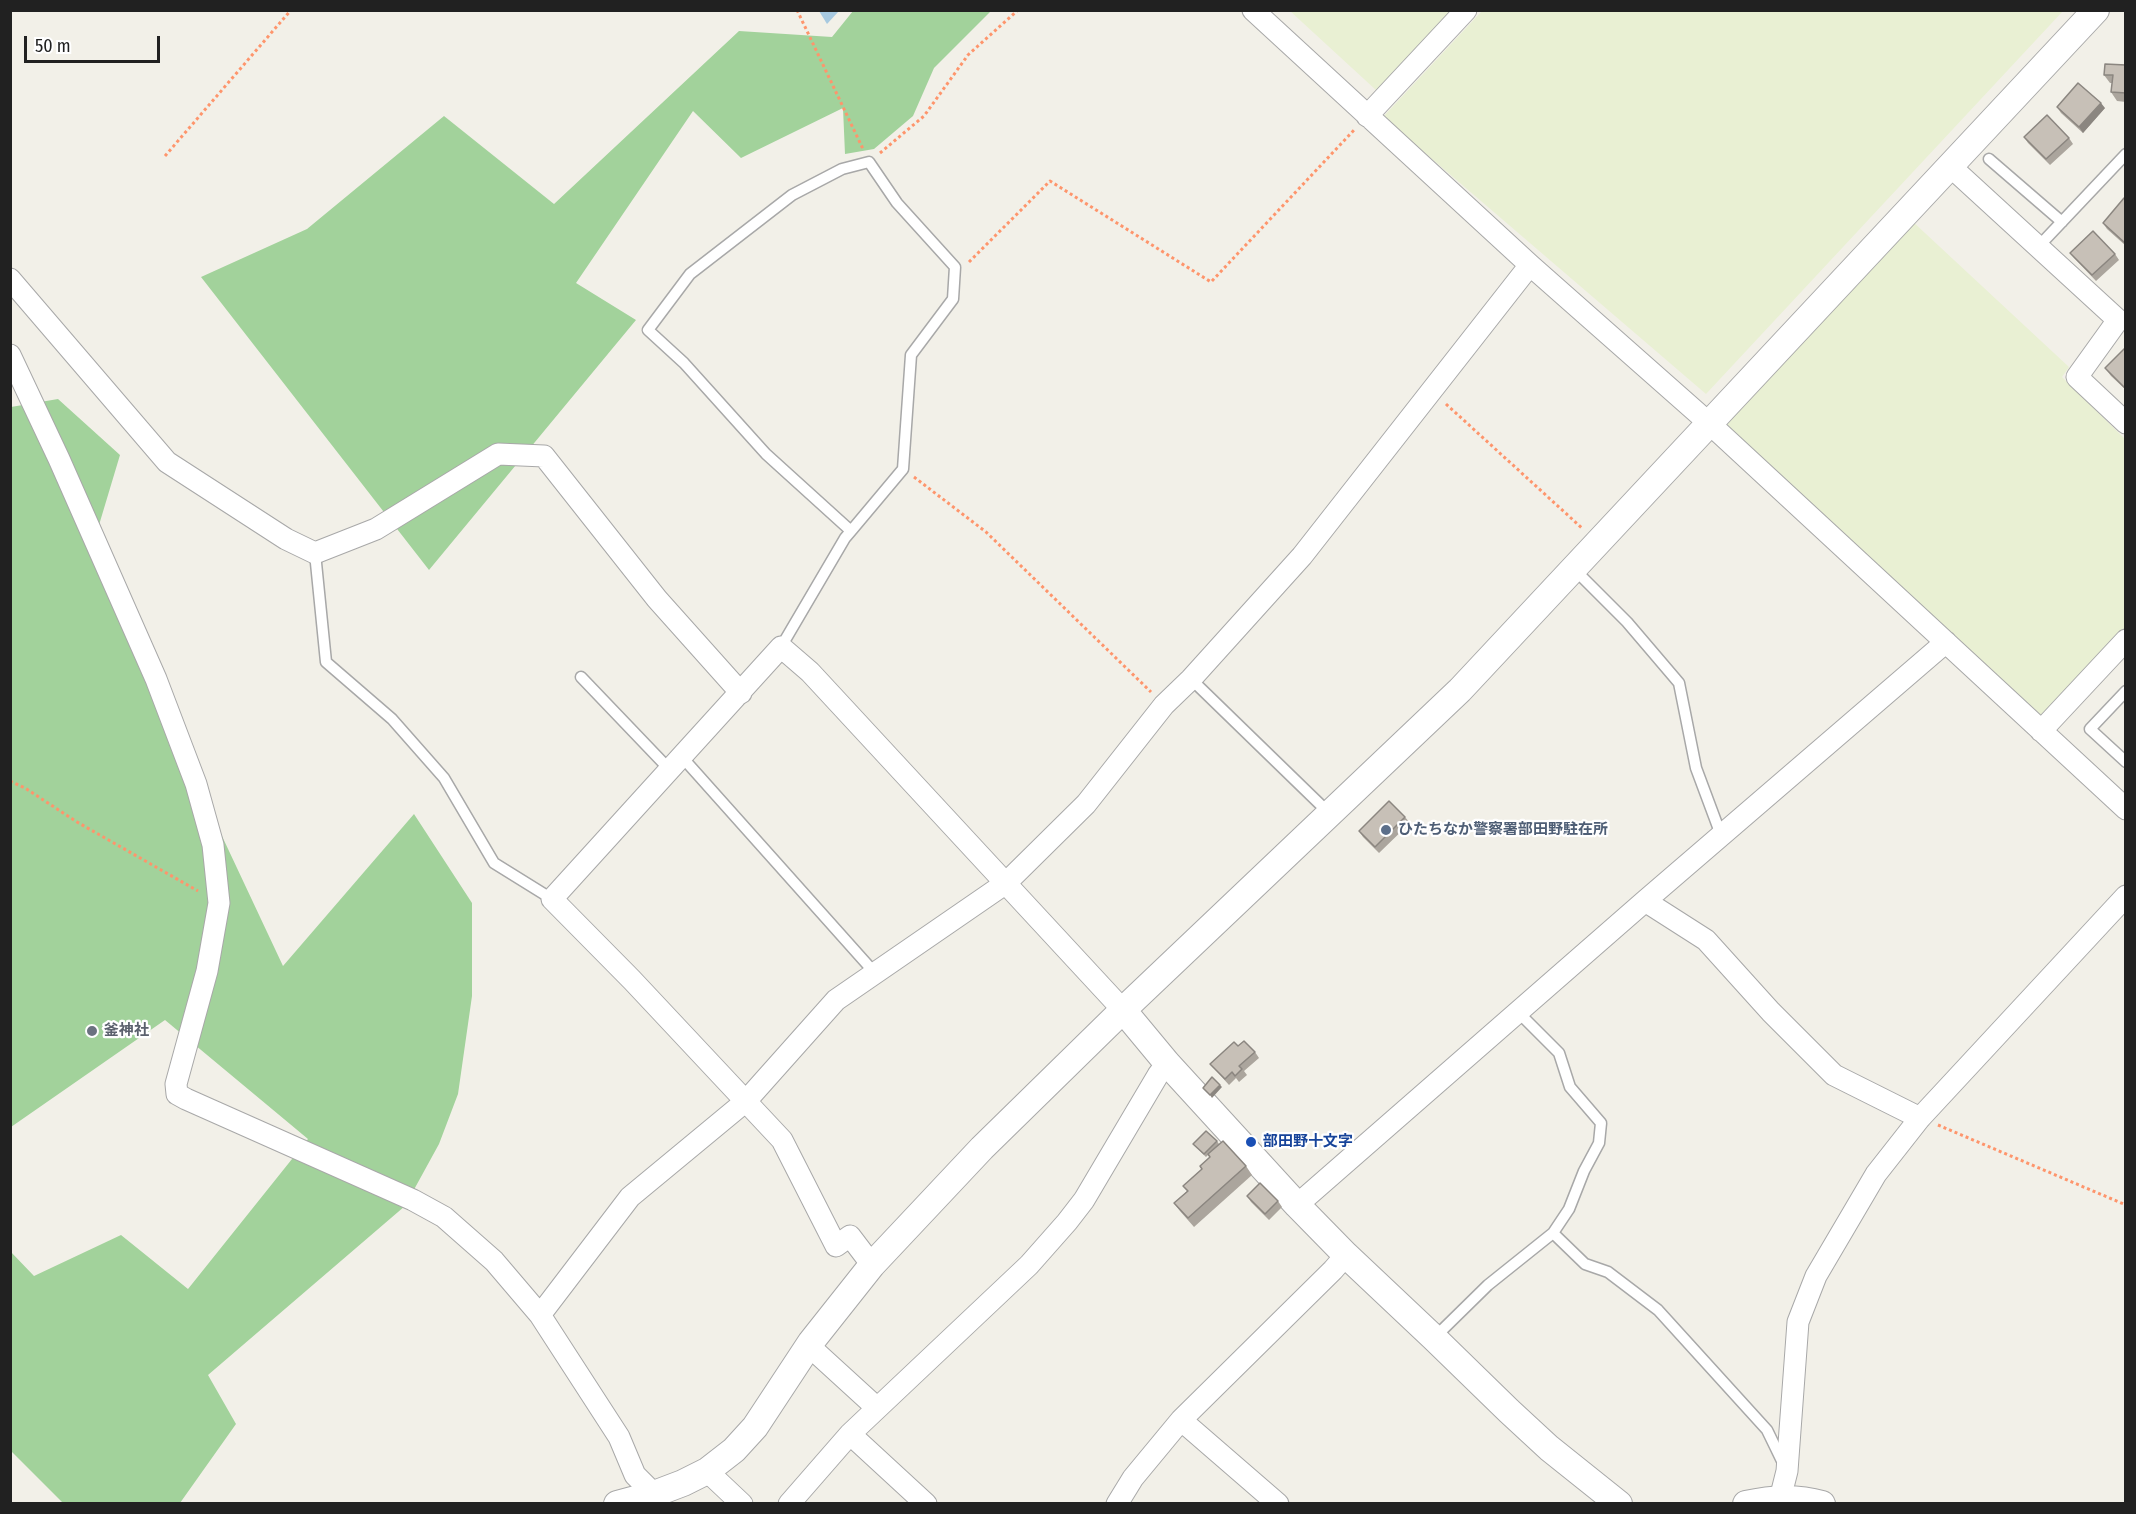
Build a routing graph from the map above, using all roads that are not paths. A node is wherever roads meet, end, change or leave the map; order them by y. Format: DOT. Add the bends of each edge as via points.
graph roads {
  1 [pos="1253,10"];
  2 [pos="1466,10"];
  3 [pos="2096,10"];
  4 [pos="1367,116"];
  5 [pos="2126,154"];
  6 [pos="1989,159"];
  7 [pos="1950,166"];
  8 [pos="2062,222"];
  9 [pos="2038,247"];
  10 [pos="1530,264"];
  11 [pos="10,279"];
  12 [pos="2122,315"];
  13 [pos="10,355"];
  14 [pos="2126,423"];
  15 [pos="1710,424"];
  16 [pos="851,531"];
  17 [pos="315,553"];
  18 [pos="1574,569"];
  19 [pos="2126,640"];
  20 [pos="1946,642"];
  21 [pos="781,647"];
  22 [pos="581,677"];
  23 [pos="1191,679"];
  24 [pos="2126,691"];
  25 [pos="741,693"];
  26 [pos="2041,731"];
  27 [pos="2126,762"];
  28 [pos="676,764"];
  29 [pos="2126,809"];
  30 [pos="1330,814"];
  31 [pos="1721,835"];
  32 [pos="1006,883"];
  33 [pos="2126,896"];
  34 [pos="552,899"];
  35 [pos="1644,901"];
  36 [pos="874,972"];
  37 [pos="1123,1010"];
  38 [pos="1518,1012"];
  39 [pos="1167,1063"];
  40 [pos="746,1101"];
  41 [pos="1920,1118"];
  42 [pos="1297,1205"];
  43 [pos="1553,1233"];
  44 [pos="1346,1255"];
  45 [pos="872,1265"];
  46 [pos="540,1315"];
  47 [pos="1434,1338"];
  48 [pos="808,1345"];
  49 [pos="877,1408"];
  50 [pos="1181,1420"];
  51 [pos="850,1434"];
  52 [pos="707,1471"];
  53 [pos="1787,1471"];
  54 [pos="654,1494"];
  55 [pos="1780,1499"];
  56 [pos="617,1503"];
  57 [pos="742,1503"];
  58 [pos="789,1503"];
  59 [pos="926,1503"];
  60 [pos="1117,1503"];
  61 [pos="1278,1503"];
  62 [pos="1619,1503"];
  63 [pos="1746,1503"];
  64 [pos="1822,1503"];
  1 -- 4 [label="street"];
  2 -- 4 [label="street"];
  3 -- 7 [label="street"];
  4 -- 10 [label="street"];
  5 -- 8 [label="lane"];
  6 -- 8 [label="lane"];
  7 -- 9 [label="street"];
  7 -- 15 [label="street"];
  8 -- 9 [label="lane"];
  9 -- 12 [label="street"];
  10 -- 15 [label="street"];
  10 -- 23 [label="street" via="1302,556"];
  11 -- 17 [label="street" via="167,462 286,539"];
  12 -- 14 [label="street" via="2077,377"];
  13 -- 46 [label="street" via="168,710 196,784 213,845 219,903 207,971 176,1084 177,1094 444,1217 494,1261"];
  15 -- 18 [label="street"];
  15 -- 20 [label="street"];
  16 -- 16 [label="lane" via="766,454 684,363 648,330 690,274 792,195 842,169 869,162 897,203 955,267 954,299 911,355 903,469"];
  16 -- 21 [label="lane"];
  17 -- 25 [label="street" via="376,529 498,454 544,456 657,599"];
  17 -- 34 [label="lane" via="326,662 392,719 444,778 494,863"];
  18 -- 30 [label="street" via="1460,690"];
  18 -- 31 [label="lane" via="1627,622 1679,683 1696,768"];
  19 -- 26 [label="street"];
  20 -- 26 [label="street"];
  20 -- 31 [label="street"];
  21 -- 25 [label="street"];
  21 -- 32 [label="street" via="810,672"];
  22 -- 28 [label="lane"];
  23 -- 30 [label="lane"];
  23 -- 32 [label="street" via="1164,705 1086,804"];
  24 -- 27 [label="lane" via="2090,729"];
  25 -- 28 [label="street"];
  26 -- 29 [label="street"];
  28 -- 34 [label="street"];
  28 -- 36 [label="lane"];
  30 -- 37 [label="street"];
  31 -- 35 [label="street"];
  32 -- 36 [label="street"];
  32 -- 37 [label="street"];
  33 -- 41 [label="street"];
  34 -- 40 [label="street"];
  35 -- 38 [label="street"];
  35 -- 41 [label="street" via="1706,940 1834,1075"];
  36 -- 40 [label="street" via="836,1000"];
  37 -- 39 [label="street"];
  37 -- 45 [label="street" via="982,1148"];
  38 -- 42 [label="street"];
  38 -- 43 [label="lane" via="1559,1053 1570,1087 1601,1123 1599,1143 1569,1209"];
  39 -- 42 [label="street"];
  39 -- 49 [label="street" via="1067,1222 1029,1264"];
  40 -- 45 [label="street" via="782,1140 836,1246 850,1236"];
  40 -- 46 [label="street" via="630,1197"];
  41 -- 53 [label="street" via="1876,1174 1816,1276 1798,1322"];
  42 -- 44 [label="street"];
  43 -- 47 [label="lane" via="1488,1285"];
  43 -- 53 [label="lane" via="1585,1264 1608,1272 1658,1310 1767,1430"];
  44 -- 47 [label="street"];
  44 -- 50 [label="street"];
  45 -- 48 [label="street"];
  46 -- 54 [label="street" via="619,1437 635,1475"];
  47 -- 62 [label="street" via="1541,1440"];
  48 -- 49 [label="street"];
  48 -- 52 [label="street" via="755,1427"];
  49 -- 51 [label="street"];
  50 -- 60 [label="street"];
  50 -- 61 [label="street"];
  51 -- 58 [label="street"];
  51 -- 59 [label="street"];
  52 -- 54 [label="street"];
  52 -- 57 [label="street"];
  53 -- 55 [label="street"];
  54 -- 56 [label="street"];
  55 -- 63 [label="street"];
  55 -- 64 [label="street"];
}
